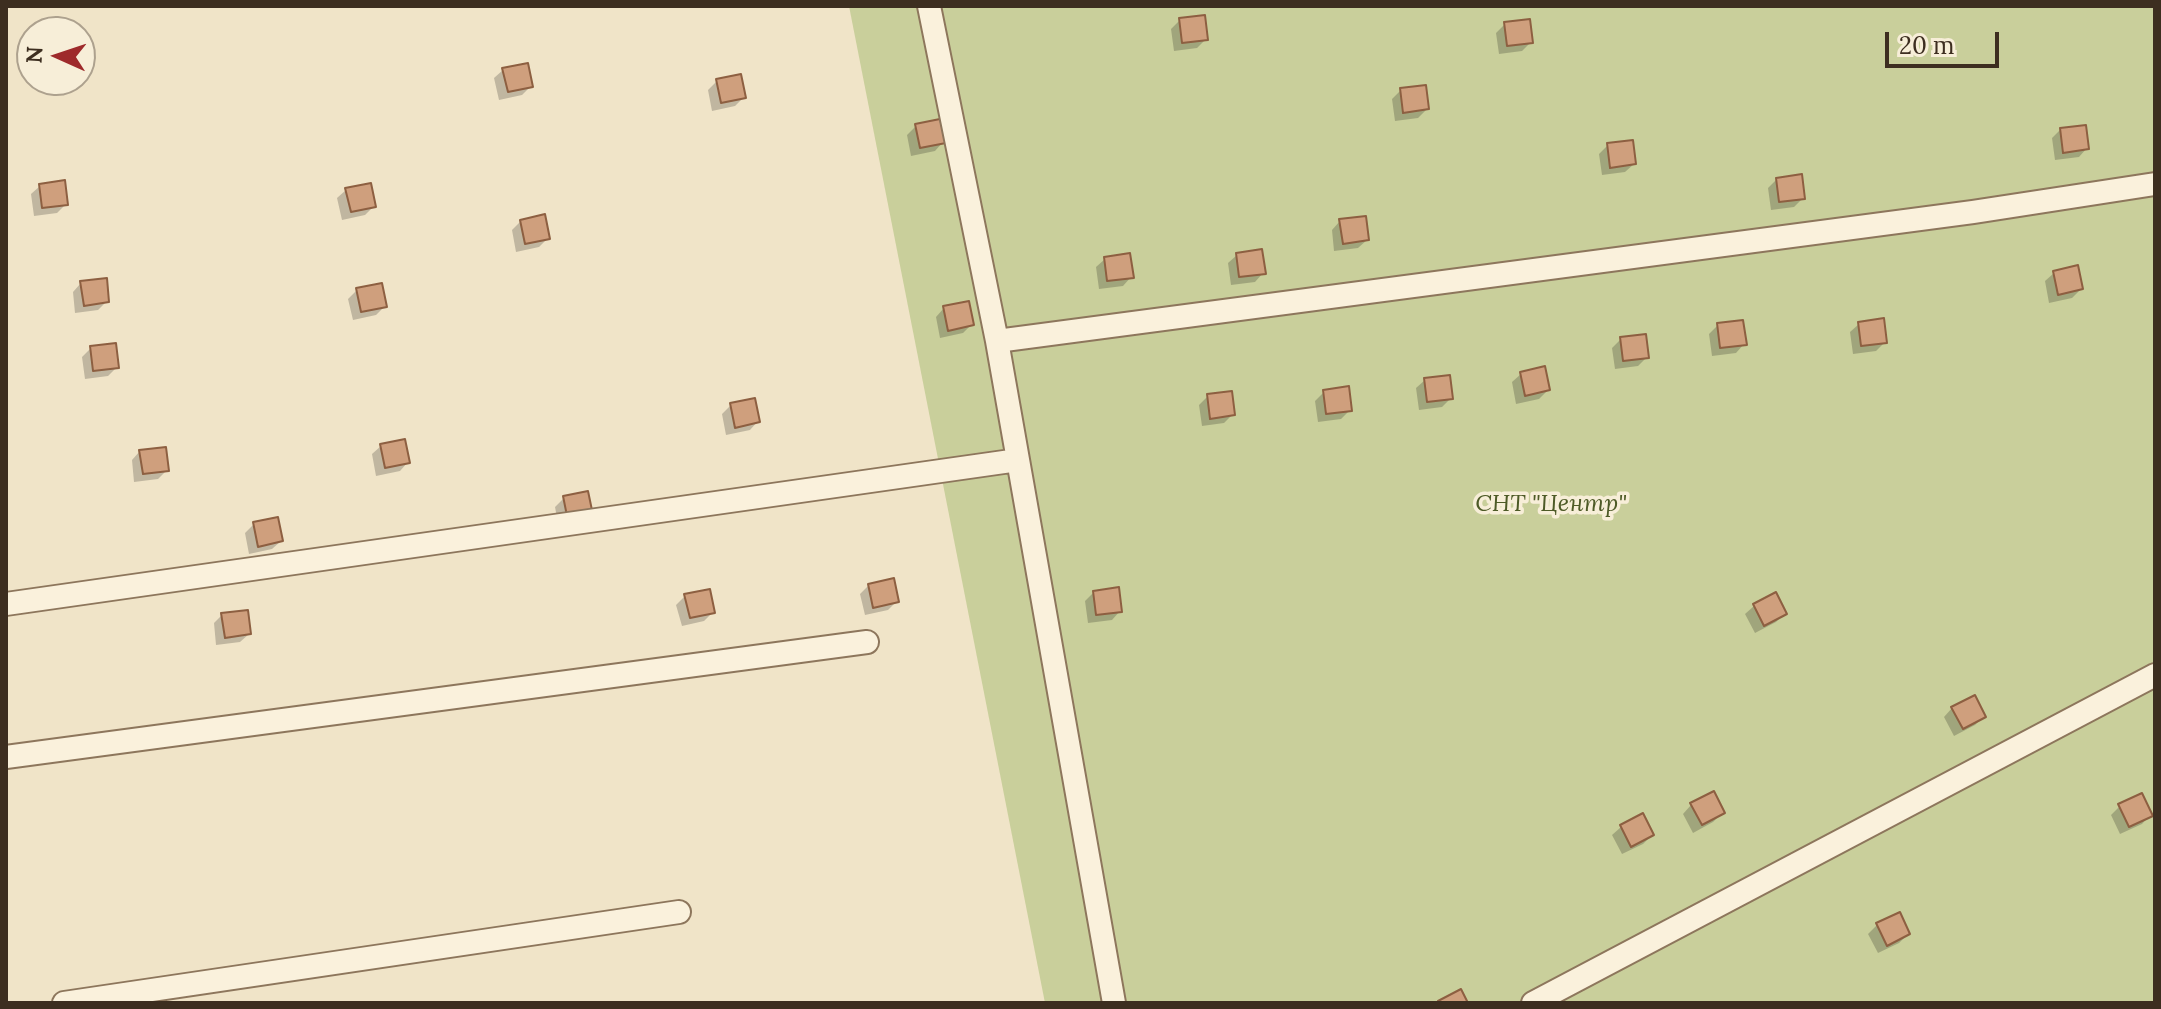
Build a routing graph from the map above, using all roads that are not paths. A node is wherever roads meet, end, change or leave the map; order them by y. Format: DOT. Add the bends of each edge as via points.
graph roads {
  1 [pos="929,6"];
  2 [pos="2155,184"];
  3 [pos="997,341"];
  4 [pos="1018,460"];
  5 [pos="6,604"];
  6 [pos="867,642"];
  7 [pos="2155,675"];
  8 [pos="6,757"];
  9 [pos="679,912"];
  10 [pos="64,1003"];
  11 [pos="1114,1003"];
  12 [pos="1533,1003"];
  1 -- 3 [label="lane"];
  2 -- 3 [label="lane"];
  3 -- 4 [label="lane"];
  4 -- 5 [label="lane"];
  4 -- 11 [label="lane"];
  6 -- 8 [label="lane"];
  7 -- 12 [label="lane"];
  9 -- 10 [label="lane"];
}
